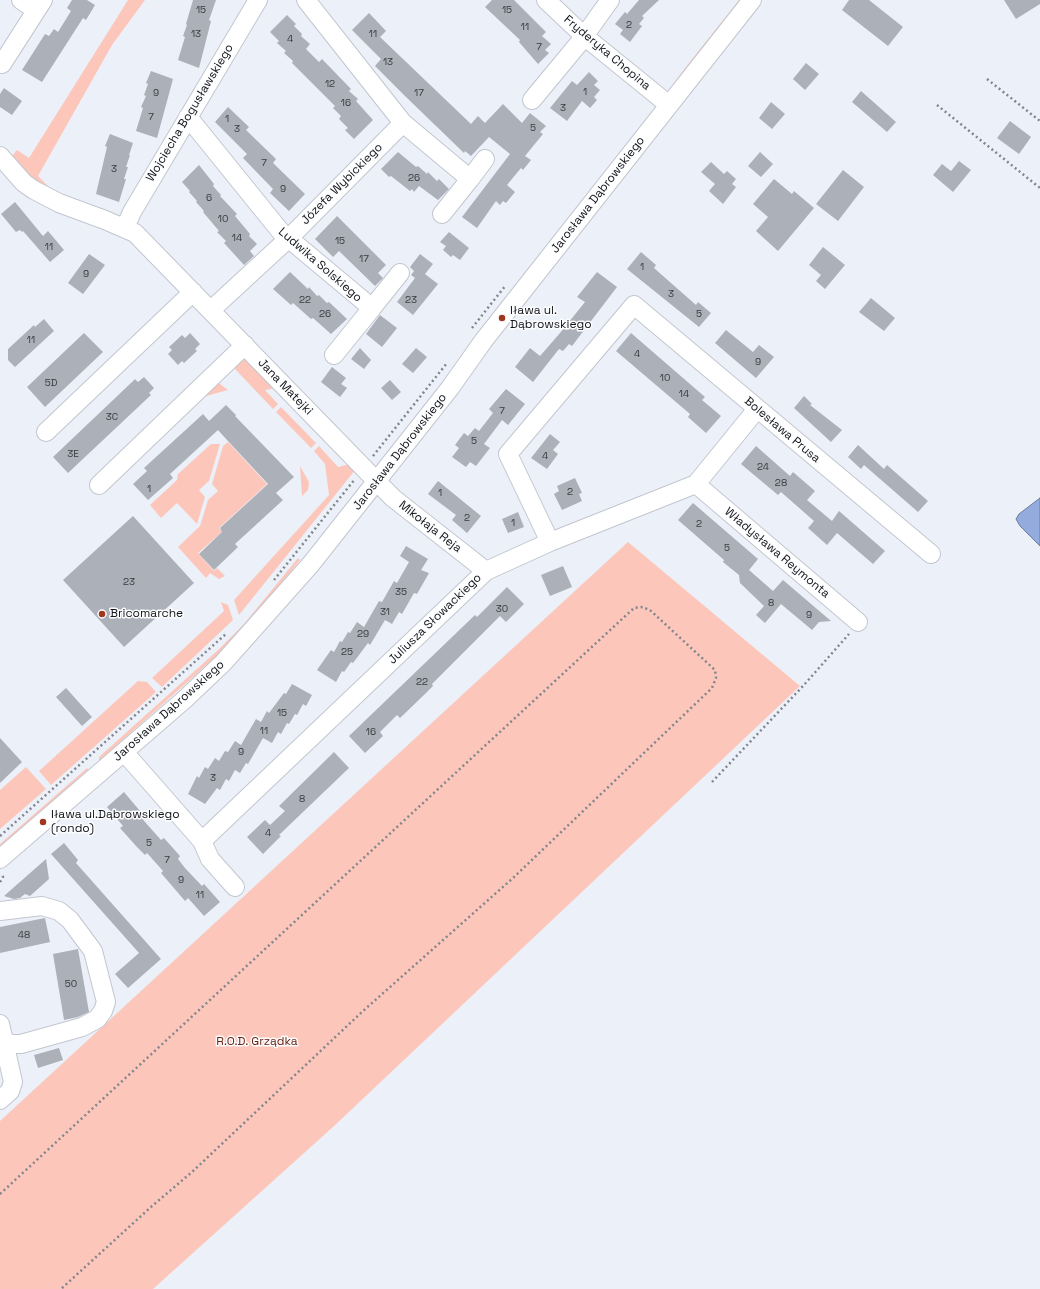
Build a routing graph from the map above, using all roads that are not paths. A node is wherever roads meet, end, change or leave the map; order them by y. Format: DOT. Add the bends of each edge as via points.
graph roads {
  1 [pos="21,0"];
  2 [pos="258,0"];
  3 [pos="306,0"];
  4 [pos="546,0"];
  5 [pos="610,0"];
  6 [pos="752,0"];
  7 [pos="40,5"];
  8 [pos="584,36"];
  9 [pos="2,64"];
  10 [pos="532,100"];
  11 [pos="669,105"];
  12 [pos="188,117"];
  13 [pos="403,123"];
  14 [pos="0,156"];
  15 [pos="485,159"];
  16 [pos="470,179"];
  17 [pos="442,214"];
  18 [pos="125,228"];
  19 [pos="288,239"];
  20 [pos="400,273"];
  21 [pos="193,292"];
  22 [pos="372,308"];
  23 [pos="211,310"];
  24 [pos="245,345"];
  25 [pos="334,355"];
  26 [pos="757,409"];
  27 [pos="46,432"];
  28 [pos="376,482"];
  29 [pos="696,484"];
  30 [pos="99,485"];
  31 [pos="550,542"];
  32 [pos="931,554"];
  33 [pos="486,571"];
  34 [pos="858,622"];
  35 [pos="124,752"];
  36 [pos="202,841"];
  37 [pos="0,859"];
  38 [pos="235,887"];
  39 [pos="0,911"];
  40 [pos="0,1024"];
  41 [pos="5,1042"];
  42 [pos="0,1100"];
  1 -- 7 [label="street"];
  2 -- 12 [label="street, Wojciecha Bogusławskiego"];
  3 -- 13 [label="street"];
  4 -- 8 [label="street, Fryderyka Chopina"];
  5 -- 8 [label="street"];
  6 -- 11 [label="street, Jarosława Dąbrowskiego"];
  7 -- 9 [label="street"];
  8 -- 10 [label="street"];
  8 -- 11 [label="street, Fryderyka Chopina"];
  11 -- 28 [label="street, Jarosława Dąbrowskiego"];
  12 -- 18 [label="street, Wojciecha Bogusławskiego"];
  12 -- 19 [label="street, Ludwika Solskiego"];
  13 -- 16 [label="street"];
  13 -- 19 [label="street, Józefa Wybickiego"];
  14 -- 18 [label="street, Jana Matejki" via="24,183 34,190 59,203"];
  15 -- 16 [label="street"];
  16 -- 17 [label="street"];
  18 -- 21 [label="street, Jana Matejki" via="145,242"];
  19 -- 22 [label="street, Ludwika Solskiego"];
  19 -- 23 [label="street, Józefa Wybickiego"];
  20 -- 22 [label="street"];
  21 -- 23 [label="street, Jana Matejki"];
  21 -- 27 [label="street"];
  22 -- 25 [label="street, Ludwika Solskiego"];
  23 -- 24 [label="street, Jana Matejki"];
  24 -- 28 [label="street, Jana Matejki"];
  24 -- 30 [label="street"];
  26 -- 29 [label="street, Juliusza Słowackiego"];
  26 -- 31 [label="street, Bolesława Prusa" via="634,305 508,454"];
  26 -- 32 [label="street, Bolesława Prusa"];
  28 -- 33 [label="street, Mikołaja Reja" via="392,498"];
  28 -- 35 [label="street, Jarosława Dąbrowskiego" via="311,564 223,663"];
  29 -- 31 [label="street, Juliusza Słowackiego"];
  29 -- 34 [label="street, Władysława Reymonta"];
  31 -- 33 [label="street, Juliusza Słowackiego"];
  33 -- 36 [label="street, Juliusza Słowackiego"];
  35 -- 36 [label="street"];
  35 -- 37 [label="street, Jarosława Dąbrowskiego"];
  36 -- 38 [label="street" via="210,859"];
  39 -- 41 [label="street" via="35,906 59,911 70,920 93,951 106,1002 97,1020 82,1027 21,1044"];
  40 -- 41 [label="street"];
  41 -- 42 [label="street" via="13,1082 10,1091"];
}
